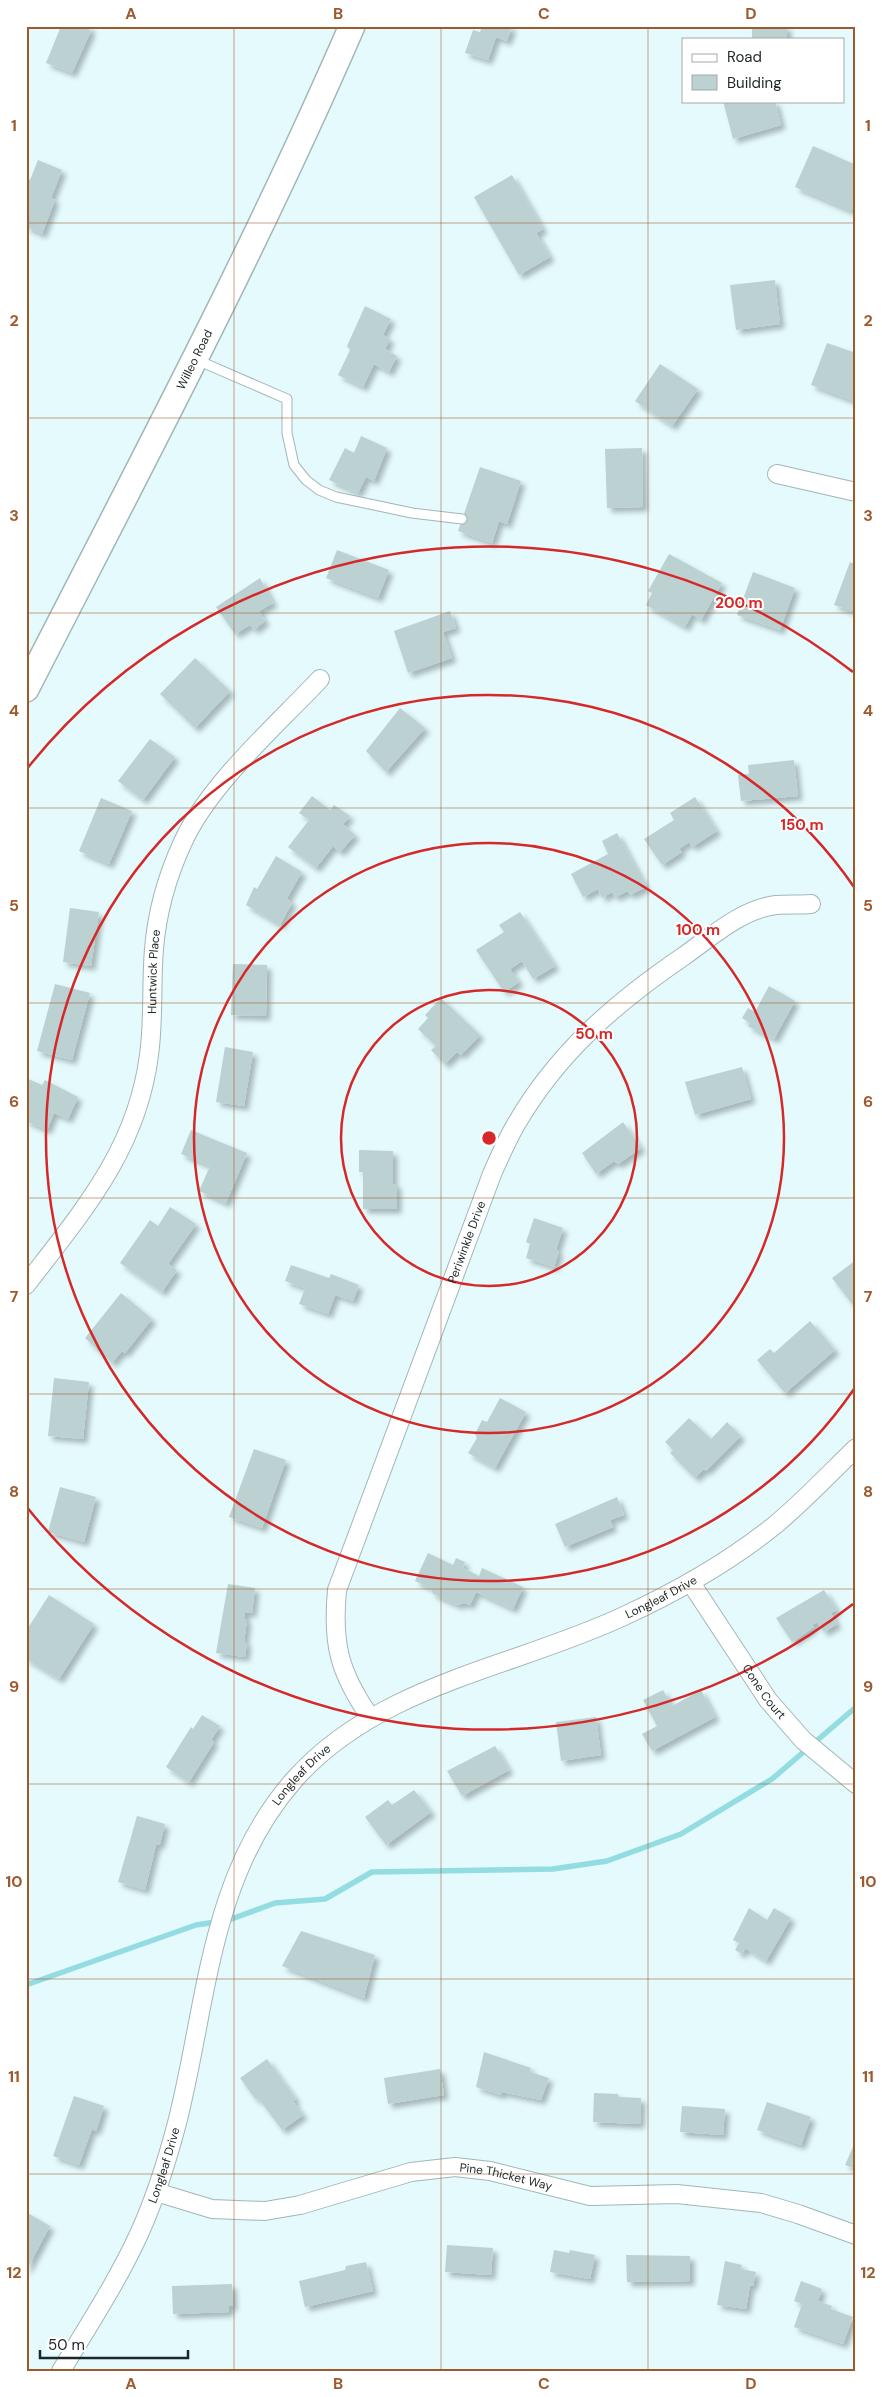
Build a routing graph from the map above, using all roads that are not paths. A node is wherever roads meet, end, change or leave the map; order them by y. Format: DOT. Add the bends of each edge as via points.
graph roads {
  1 [pos="352,26"];
  2 [pos="195,359"];
  3 [pos="778,474"];
  4 [pos="856,492"];
  5 [pos="462,519"];
  6 [pos="320,679"];
  7 [pos="26,689"];
  8 [pos="810,904"];
  9 [pos="26,1285"];
  10 [pos="856,1448"];
  11 [pos="691,1583"];
  12 [pos="370,1717"];
  13 [pos="856,1784"];
  14 [pos="156,2192"];
  15 [pos="856,2236"];
  16 [pos="61,2371"];
  1 -- 2 [label="street, Willeo Road" via="309,124"];
  2 -- 5 [label="lane" via="287,399 288,433 294,466 319,490 336,497 402,511"];
  2 -- 7 [label="street, Willeo Road"];
  3 -- 4 [label="street"];
  6 -- 9 [label="street, Huntwick Place" via="219,786 182,842 158,915 149,1054 132,1124 117,1159 97,1192"];
  8 -- 12 [label="street, Periwinkle Drive" via="775,905 743,916 643,984 612,1008 574,1046 544,1082 515,1127 492,1174 337,1590 334,1622 338,1657 353,1692"];
  10 -- 11 [label="street, Longleaf Drive" via="777,1523"];
  11 -- 12 [label="street, Longleaf Drive" via="621,1618 417,1694"];
  11 -- 13 [label="street, Cone Court" via="768,1700 803,1740"];
  12 -- 14 [label="street, Longleaf Drive" via="330,1746 294,1780 264,1820 240,1863 220,1921 177,2123"];
  14 -- 15 [label="street, Pine Thicket Way" via="212,2209 265,2211 300,2205 411,2172 456,2167 490,2171 590,2196 677,2194 761,2203"];
  14 -- 16 [label="street, Longleaf Drive" via="118,2275"];
}
